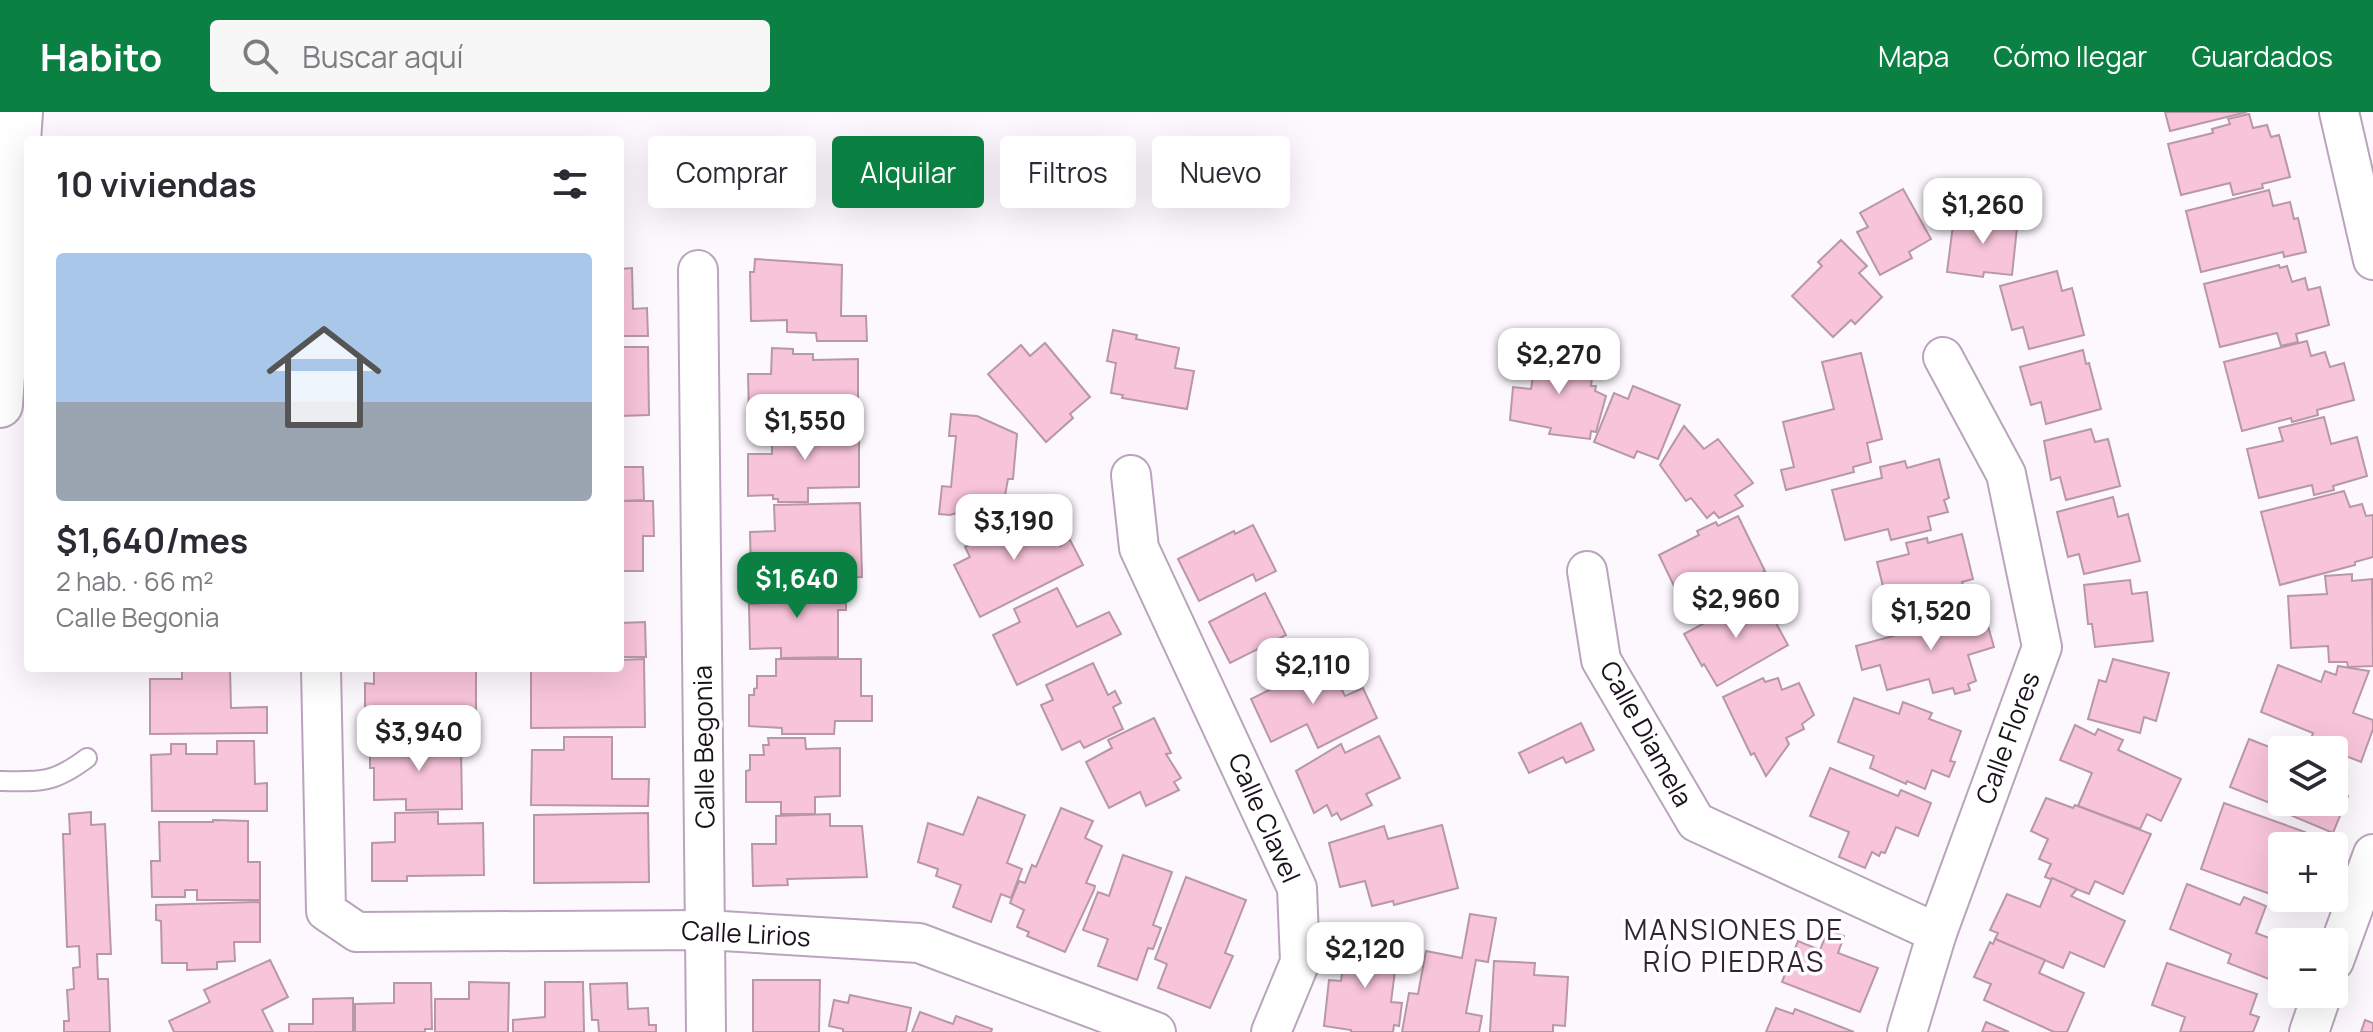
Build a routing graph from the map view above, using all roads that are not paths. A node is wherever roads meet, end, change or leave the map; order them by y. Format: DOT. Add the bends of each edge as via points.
graph roads {
  1 [pos="20,112"];
  2 [pos="2339,112"];
  3 [pos="5,240"];
  4 [pos="2373,260"];
  5 [pos="698,270"];
  6 [pos="1943,357"];
  7 [pos="0,405"];
  8 [pos="1131,475"];
  9 [pos="1587,571"];
  10 [pos="321,672"];
  11 [pos="87,758"];
  12 [pos="0,781"];
  13 [pos="2373,854"];
  14 [pos="2346,928"];
  15 [pos="706,930"];
  16 [pos="1937,933"];
  17 [pos="2317,1008"];
  18 [pos="706,1032"];
  19 [pos="1156,1032"];
  20 [pos="1271,1032"];
  21 [pos="1907,1032"];
  22 [pos="2309,1032"];
  1 -- 3 [label="street"];
  2 -- 4 [label="street"];
  3 -- 7 [label="street"];
  5 -- 15 [label="street, Calle Begonia"];
  6 -- 16 [label="street, Calle Flores" via="2006,474 2042,647"];
  8 -- 20 [label="street, Calle Clavel" via="1139,548 1297,888 1300,962"];
  9 -- 16 [label="street, Calle Diamela" via="1601,660 1696,822"];
  10 -- 15 [label="street, Calle Lirios" via="326,911 357,932"];
  11 -- 12 [label="lane" via="64,775"];
  13 -- 14 [label="street"];
  15 -- 18 [label="street, Calle Begonia"];
  15 -- 19 [label="street, Calle Lirios" via="919,943"];
  16 -- 21 [label="street, Calle Flores"];
  17 -- 22 [label="street"];
}
